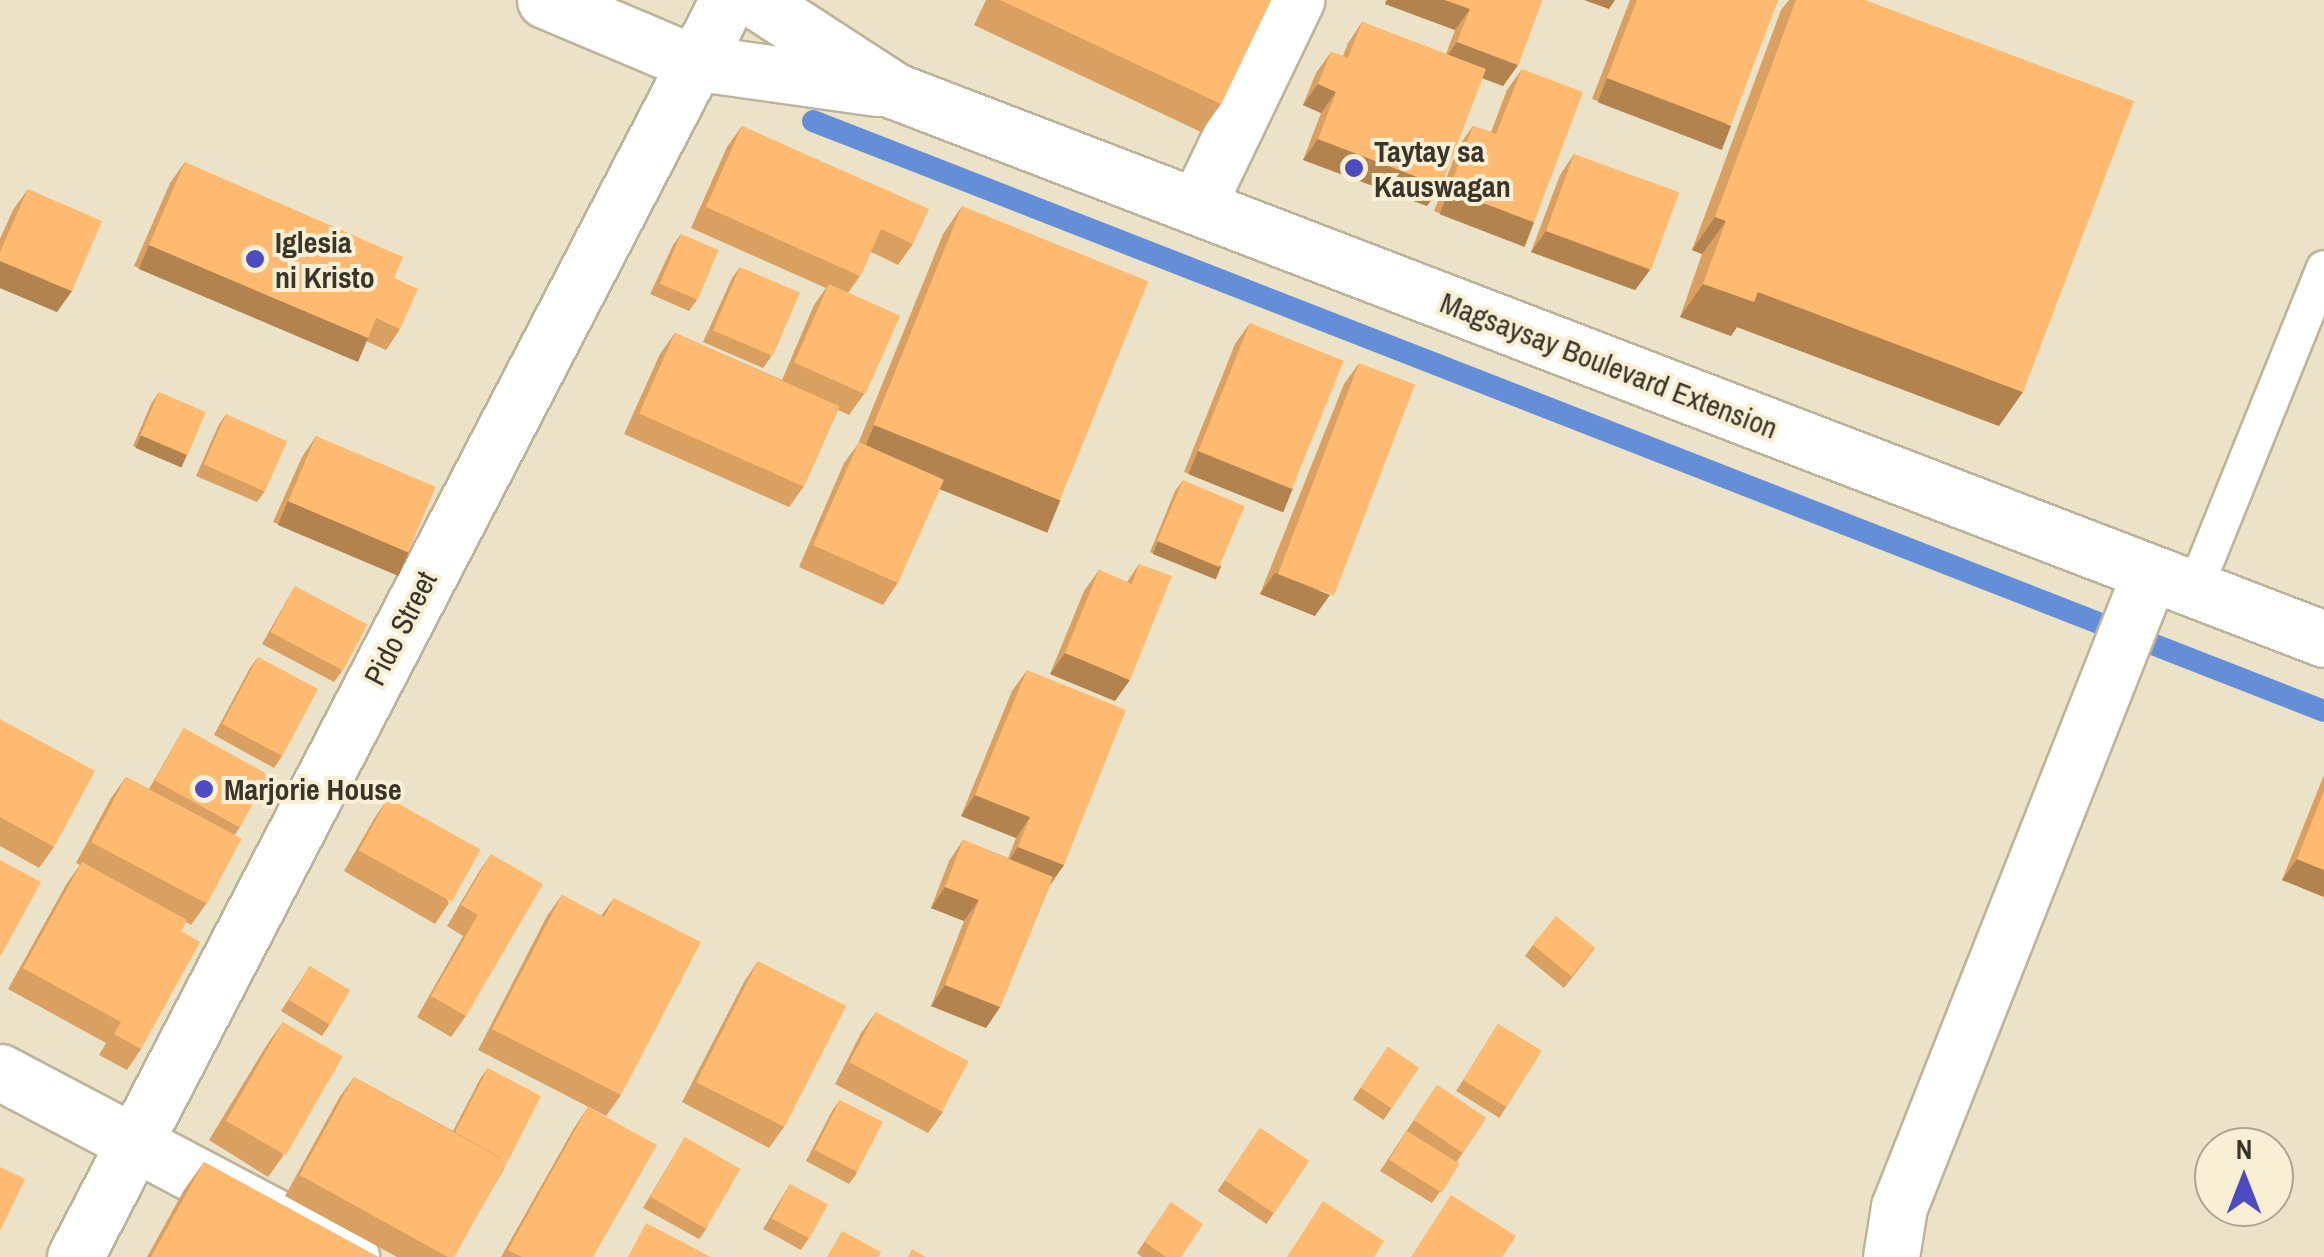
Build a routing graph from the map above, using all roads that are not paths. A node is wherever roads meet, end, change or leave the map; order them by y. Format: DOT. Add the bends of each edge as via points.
graph roads {
  1 [pos="544,0"];
  2 [pos="728,0"];
  3 [pos="755,0"];
  4 [pos="1296,0"];
  5 [pos="692,62"];
  6 [pos="895,91"];
  7 [pos="1197,206"];
  8 [pos="2324,268"];
  9 [pos="2172,581"];
  10 [pos="2324,639"];
  11 [pos="0,1072"];
  12 [pos="133,1145"];
  13 [pos="75,1257"];
  14 [pos="351,1257"];
  15 [pos="1891,1257"];
  1 -- 5 [label="street, Magsaysay Boulevard Extension"];
  2 -- 5 [label="street, Pido Street"];
  3 -- 6 [label="street, Magsaysay Boulevard Extension"];
  4 -- 7 [label="street"];
  5 -- 6 [label="street, Magsaysay Boulevard Extension"];
  5 -- 12 [label="street, Pido Street"];
  6 -- 7 [label="street, Magsaysay Boulevard Extension"];
  7 -- 9 [label="street, Magsaysay Boulevard Extension"];
  8 -- 9 [label="lane"];
  9 -- 10 [label="street, Magsaysay Boulevard Extension"];
  9 -- 15 [label="street" via="1899,1207"];
  11 -- 12 [label="street"];
  12 -- 13 [label="street, Pido Street"];
  12 -- 14 [label="street"];
}
